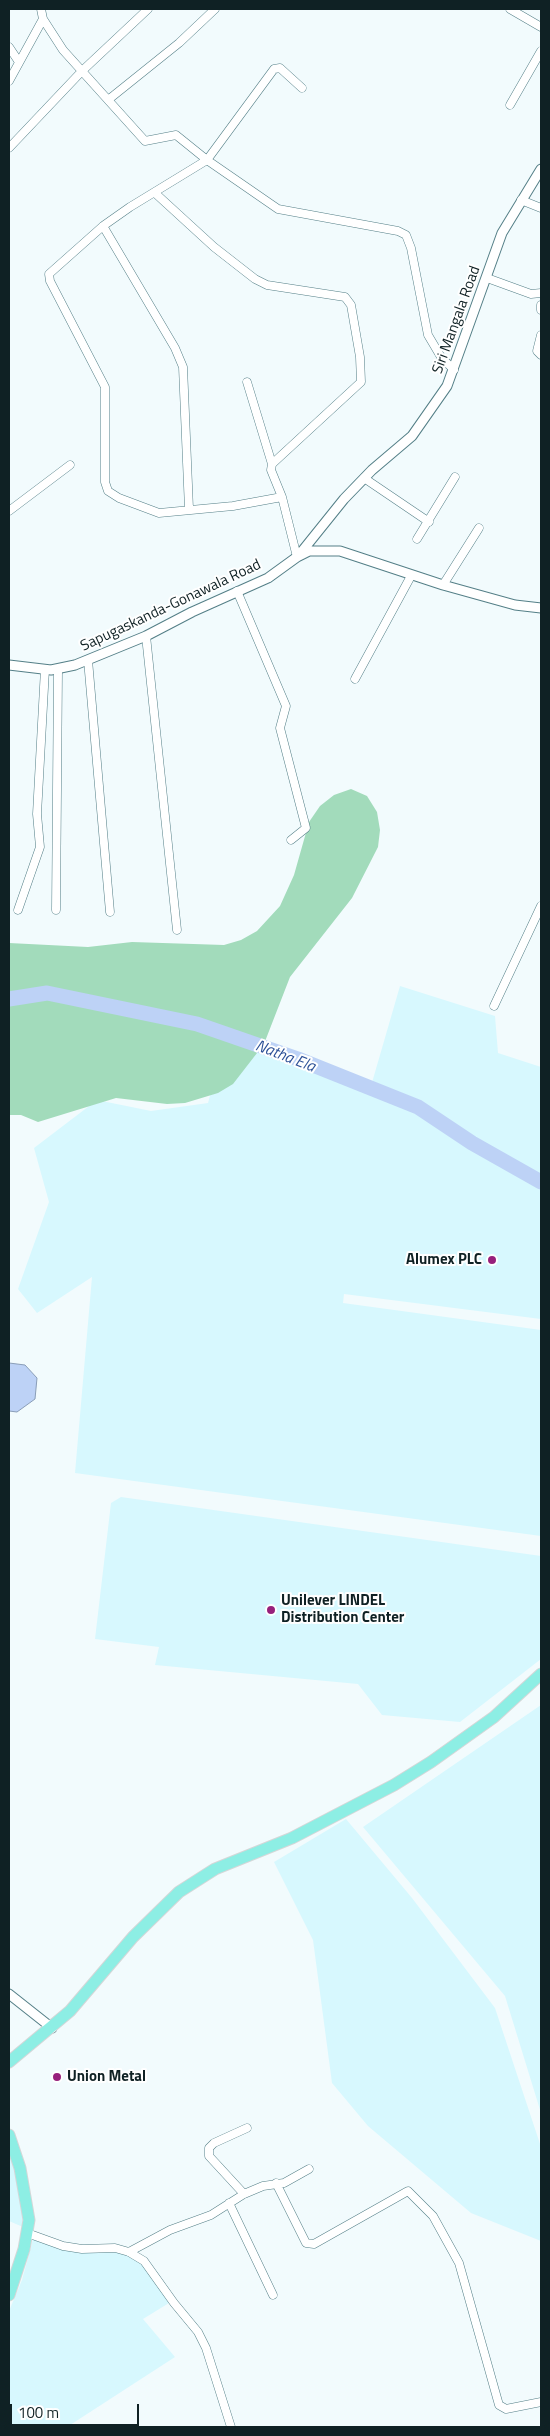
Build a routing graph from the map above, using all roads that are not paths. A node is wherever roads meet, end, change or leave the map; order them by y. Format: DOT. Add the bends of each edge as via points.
graph roads {
  1 [pos="41,9"];
  2 [pos="148,9"];
  3 [pos="215,9"];
  4 [pos="510,9"];
  5 [pos="43,18"];
  6 [pos="541,28"];
  7 [pos="9,47"];
  8 [pos="541,51"];
  9 [pos="19,62"];
  10 [pos="82,71"];
  11 [pos="9,81"];
  12 [pos="302,88"];
  13 [pos="108,100"];
  14 [pos="510,105"];
  15 [pos="9,148"];
  16 [pos="207,160"];
  17 [pos="541,169"];
  18 [pos="155,193"];
  19 [pos="521,200"];
  20 [pos="541,208"];
  21 [pos="103,226"];
  22 [pos="486,278"];
  23 [pos="541,295"];
  24 [pos="541,305"];
  25 [pos="541,310"];
  26 [pos="541,335"];
  27 [pos="541,355"];
  28 [pos="454,370"];
  29 [pos="247,382"];
  30 [pos="272,464"];
  31 [pos="70,465"];
  32 [pos="456,477"];
  33 [pos="364,478"];
  34 [pos="282,498"];
  35 [pos="189,509"];
  36 [pos="9,511"];
  37 [pos="429,522"];
  38 [pos="479,528"];
  39 [pos="418,539"];
  40 [pos="297,557"];
  41 [pos="411,576"];
  42 [pos="443,585"];
  43 [pos="237,591"];
  44 [pos="541,608"];
  45 [pos="146,636"];
  46 [pos="88,660"];
  47 [pos="9,665"];
  48 [pos="45,669"];
  49 [pos="58,670"];
  50 [pos="355,679"];
  51 [pos="291,840"];
  52 [pos="541,906"];
  53 [pos="18,910"];
  54 [pos="56,910"];
  55 [pos="110,912"];
  56 [pos="176,930"];
  57 [pos="494,1006"];
  58 [pos="541,1674"];
  59 [pos="9,1994"];
  60 [pos="52,2028"];
  61 [pos="9,2062"];
  62 [pos="247,2128"];
  63 [pos="9,2135"];
  64 [pos="309,2169"];
  65 [pos="276,2183"];
  66 [pos="244,2194"];
  67 [pos="229,2204"];
  68 [pos="27,2233"];
  69 [pos="129,2252"];
  70 [pos="9,2295"];
  71 [pos="273,2295"];
  72 [pos="541,2402"];
  73 [pos="231,2427"];
  1 -- 5 [label="street"];
  2 -- 10 [label="street"];
  3 -- 13 [label="street" via="179,43"];
  4 -- 6 [label="street"];
  5 -- 9 [label="street"];
  5 -- 10 [label="street" via="62,50"];
  7 -- 9 [label="street"];
  8 -- 14 [label="street"];
  9 -- 11 [label="street"];
  10 -- 13 [label="street"];
  10 -- 15 [label="street"];
  12 -- 16 [label="street" via="280,68 274,69"];
  13 -- 16 [label="street" via="145,141 176,136"];
  16 -- 18 [label="street"];
  16 -- 28 [label="street" via="278,209 398,231 406,236 428,335 441,357"];
  17 -- 19 [label="street, Siri Mangala Road"];
  18 -- 21 [label="street"];
  18 -- 30 [label="street" via="255,279 267,285 345,297 351,305 360,356 360,382"];
  19 -- 20 [label="street"];
  19 -- 22 [label="street, Siri Mangala Road" via="502,233"];
  21 -- 35 [label="street" via="183,367"];
  21 -- 35 [label="street" via="49,274 105,387 105,482 108,491 119,498 159,513"];
  22 -- 23 [label="street"];
  22 -- 28 [label="street, Siri Mangala Road"];
  24 -- 25 [label="street"];
  26 -- 27 [label="street" via="536,351"];
  28 -- 33 [label="street, Siri Mangala Road" via="447,386 412,436"];
  29 -- 30 [label="street"];
  30 -- 34 [label="street"];
  31 -- 36 [label="street"];
  32 -- 37 [label="street"];
  33 -- 37 [label="street"];
  33 -- 40 [label="street, Siri Mangala Road"];
  34 -- 35 [label="street"];
  34 -- 40 [label="street"];
  37 -- 39 [label="street"];
  38 -- 42 [label="street"];
  40 -- 41 [label="street, Sapugaskanda-Gonawala Road" via="310,551 340,551"];
  40 -- 43 [label="street, Sapugaskanda-Gonawala Road" via="268,578"];
  41 -- 42 [label="street, Sapugaskanda-Gonawala Road"];
  41 -- 50 [label="street"];
  42 -- 44 [label="street, Sapugaskanda-Gonawala Road" via="515,605"];
  43 -- 45 [label="street, Sapugaskanda-Gonawala Road"];
  43 -- 51 [label="street" via="286,706 280,728 306,828"];
  45 -- 46 [label="street, Sapugaskanda-Gonawala Road"];
  45 -- 56 [label="street"];
  46 -- 49 [label="street, Sapugaskanda-Gonawala Road"];
  46 -- 55 [label="street"];
  47 -- 48 [label="street, Sapugaskanda-Gonawala Road"];
  48 -- 49 [label="street, Sapugaskanda-Gonawala Road"];
  48 -- 53 [label="street" via="37,814 40,847"];
  49 -- 54 [label="street"];
  52 -- 57 [label="street"];
  58 -- 60 [label="main road" via="494,1717 394,1785 292,1838 215,1869 186,1887 144,1926"];
  59 -- 60 [label="street"];
  60 -- 61 [label="main road"];
  62 -- 66 [label="street" via="209,2148 209,2156"];
  63 -- 68 [label="main road" via="25,2187 29,2220"];
  64 -- 65 [label="street" via="284,2183"];
  65 -- 66 [label="street"];
  65 -- 72 [label="street" via="306,2243 314,2244 408,2191 434,2216 459,2263 499,2405 506,2409"];
  66 -- 67 [label="street"];
  67 -- 69 [label="street"];
  67 -- 71 [label="street"];
  68 -- 69 [label="street" via="82,2250 115,2248"];
  68 -- 70 [label="main road"];
  69 -- 73 [label="street" via="144,2261 198,2332"];
}
